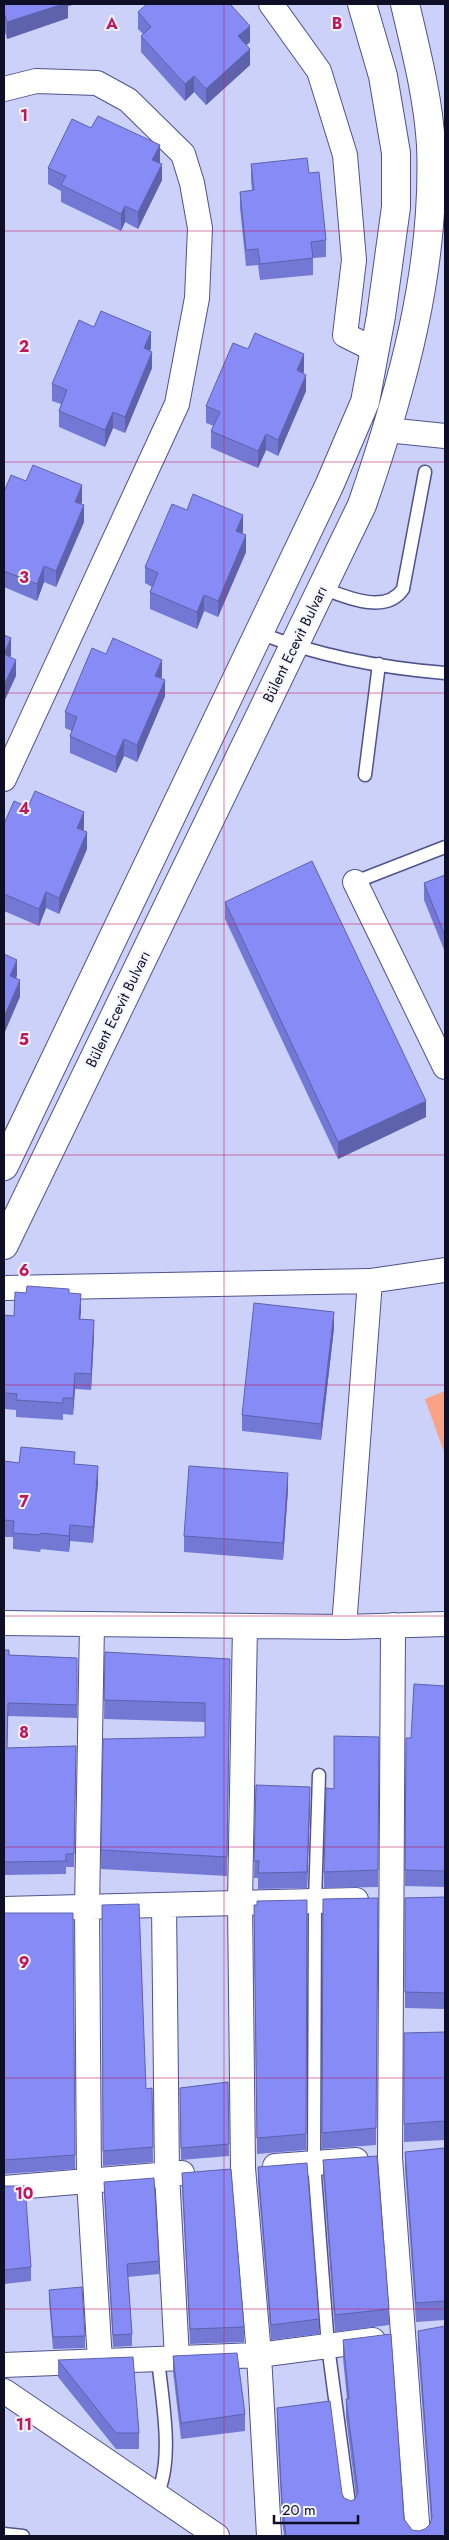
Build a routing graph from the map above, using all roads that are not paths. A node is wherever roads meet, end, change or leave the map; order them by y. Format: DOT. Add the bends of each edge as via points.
graph roads {
  1 [pos="271,4"];
  2 [pos="362,4"];
  3 [pos="405,4"];
  4 [pos="4,89"];
  5 [pos="375,350"];
  6 [pos="387,430"];
  7 [pos="445,436"];
  8 [pos="425,472"];
  9 [pos="322,588"];
  10 [pos="259,633"];
  11 [pos="294,646"];
  12 [pos="379,664"];
  13 [pos="445,673"];
  14 [pos="365,775"];
  15 [pos="4,779"];
  16 [pos="445,847"];
  17 [pos="355,882"];
  18 [pos="445,1067"];
  19 [pos="4,1166"];
  20 [pos="4,1245"];
  21 [pos="445,1270"];
  22 [pos="370,1281"];
  23 [pos="4,1288"];
  24 [pos="4,1624"];
  25 [pos="92,1624"];
  26 [pos="445,1624"];
  27 [pos="393,1625"];
  28 [pos="245,1626"];
  29 [pos="344,1627"];
  30 [pos="319,1775"];
  31 [pos="401,1900"];
  32 [pos="315,1901"];
  33 [pos="240,1903"];
  34 [pos="164,1905"];
  35 [pos="87,1908"];
  36 [pos="4,1909"];
  37 [pos="399,2157"];
  38 [pos="314,2163"];
  39 [pos="224,2170"];
  40 [pos="167,2174"];
  41 [pos="89,2181"];
  42 [pos="4,2188"];
  43 [pos="429,2334"];
  44 [pos="405,2336"];
  45 [pos="328,2346"];
  46 [pos="259,2355"];
  47 [pos="168,2358"];
  48 [pos="100,2361"];
  49 [pos="4,2365"];
  50 [pos="4,2392"];
  51 [pos="157,2495"];
  52 [pos="350,2511"];
  53 [pos="4,2534"];
  54 [pos="209,2534"];
  55 [pos="23,2536"];
  56 [pos="269,2536"];
  57 [pos="418,2536"];
  1 -- 5 [label="street" via="319,71 345,155 354,260 345,335"];
  2 -- 5 [label="street" via="383,76 396,153 396,207"];
  3 -- 6 [label="street, Bülent Ecevit Bulvarı" via="424,81 431,146 428,237 405,371"];
  4 -- 15 [label="street" via="36,81 97,82 128,100 183,154 200,228 197,298 177,404"];
  5 -- 10 [label="street" via="365,402"];
  6 -- 7 [label="street"];
  6 -- 9 [label="street, Bülent Ecevit Bulvarı" via="362,505"];
  8 -- 9 [label="lane" via="403,589 399,595 393,600 377,603"];
  9 -- 11 [label="street, Bülent Ecevit Bulvarı"];
  10 -- 11 [label="lane"];
  10 -- 19 [label="street"];
  11 -- 12 [label="lane"];
  11 -- 20 [label="street, Bülent Ecevit Bulvarı"];
  12 -- 13 [label="lane"];
  12 -- 14 [label="lane"];
  16 -- 17 [label="lane"];
  17 -- 18 [label="street"];
  21 -- 22 [label="street"];
  22 -- 23 [label="street"];
  22 -- 29 [label="street"];
  24 -- 25 [label="street"];
  25 -- 28 [label="street"];
  25 -- 35 [label="street"];
  26 -- 27 [label="street"];
  27 -- 29 [label="street"];
  27 -- 31 [label="street"];
  28 -- 29 [label="street"];
  28 -- 33 [label="street"];
  30 -- 32 [label="lane"];
  31 -- 32 [label="street"];
  31 -- 37 [label="street"];
  32 -- 33 [label="street"];
  32 -- 38 [label="lane"];
  33 -- 34 [label="street"];
  33 -- 39 [label="street"];
  34 -- 35 [label="street"];
  34 -- 40 [label="street"];
  35 -- 36 [label="street"];
  35 -- 41 [label="street"];
  37 -- 38 [label="street"];
  37 -- 44 [label="street"];
  38 -- 39 [label="street"];
  38 -- 45 [label="lane"];
  39 -- 40 [label="street"];
  39 -- 46 [label="street"];
  40 -- 41 [label="street"];
  40 -- 47 [label="street"];
  41 -- 42 [label="street"];
  41 -- 48 [label="street"];
  43 -- 44 [label="street"];
  44 -- 45 [label="street"];
  44 -- 57 [label="street"];
  45 -- 46 [label="street"];
  45 -- 52 [label="lane"];
  46 -- 47 [label="street"];
  46 -- 56 [label="street"];
  47 -- 48 [label="street"];
  47 -- 51 [label="lane" via="166,2459 164,2480"];
  48 -- 49 [label="street"];
  50 -- 51 [label="street"];
  51 -- 54 [label="street"];
  53 -- 55 [label="lane"];
}
